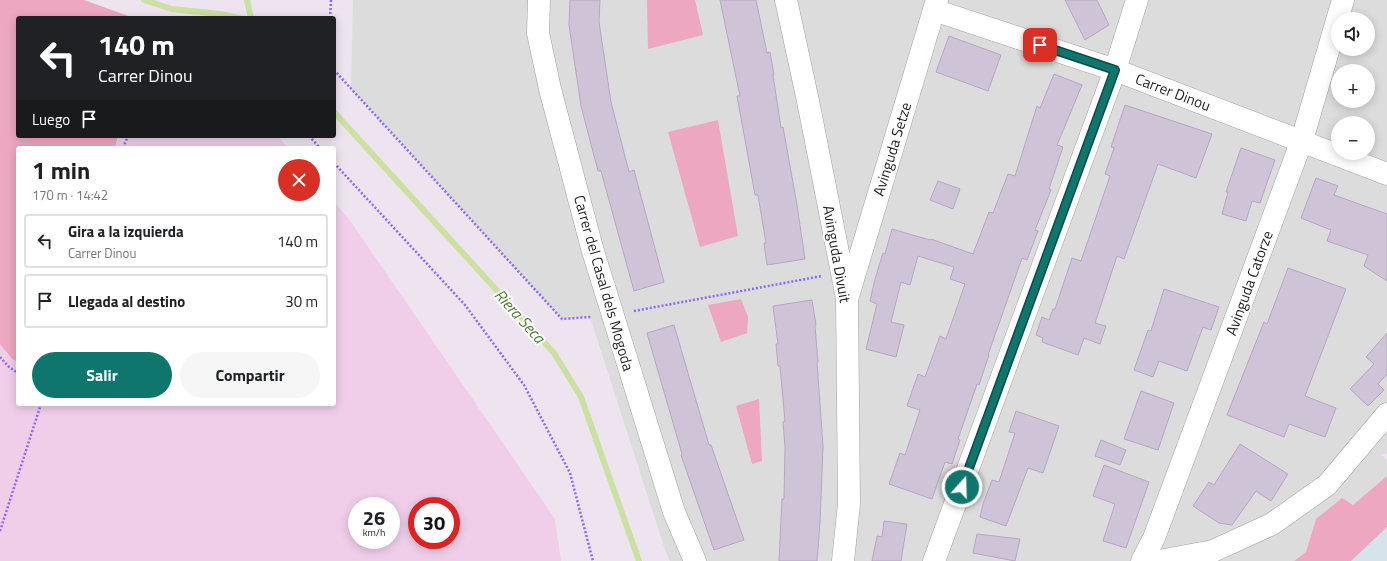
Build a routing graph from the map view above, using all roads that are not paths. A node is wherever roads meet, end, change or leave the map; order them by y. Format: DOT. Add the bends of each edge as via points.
graph roads {
  1 [pos="539,0"];
  2 [pos="786,0"];
  3 [pos="1137,0"];
  4 [pos="1343,0"];
  5 [pos="936,5"];
  6 [pos="1115,70"];
  7 [pos="1302,140"];
  8 [pos="1387,174"];
  9 [pos="847,298"];
  10 [pos="1387,414"];
  11 [pos="695,561"];
  12 [pos="843,561"];
  13 [pos="934,561"];
  14 [pos="1142,561"];
  15 [pos="1159,561"];
  1 -- 11 [label="street, Carrer del Casal dels Mogoda" via="538,33 550,89 592,248 674,512"];
  2 -- 9 [label="street, Avinguda Divuit"];
  3 -- 6 [label="street"];
  4 -- 7 [label="street, Avinguda Catorze"];
  5 -- 6 [label="street, Carrer Dinou"];
  5 -- 9 [label="street, Avinguda Setze"];
  6 -- 7 [label="street, Carrer Dinou"];
  6 -- 13 [label="street"];
  7 -- 8 [label="street, Carrer Dinou"];
  7 -- 14 [label="street, Avinguda Catorze" via="1154,538"];
  9 -- 12 [label="street, Avinguda Divuit" via="849,504"];
  10 -- 15 [label="street" via="1327,485 1272,524 1213,551"];
}
